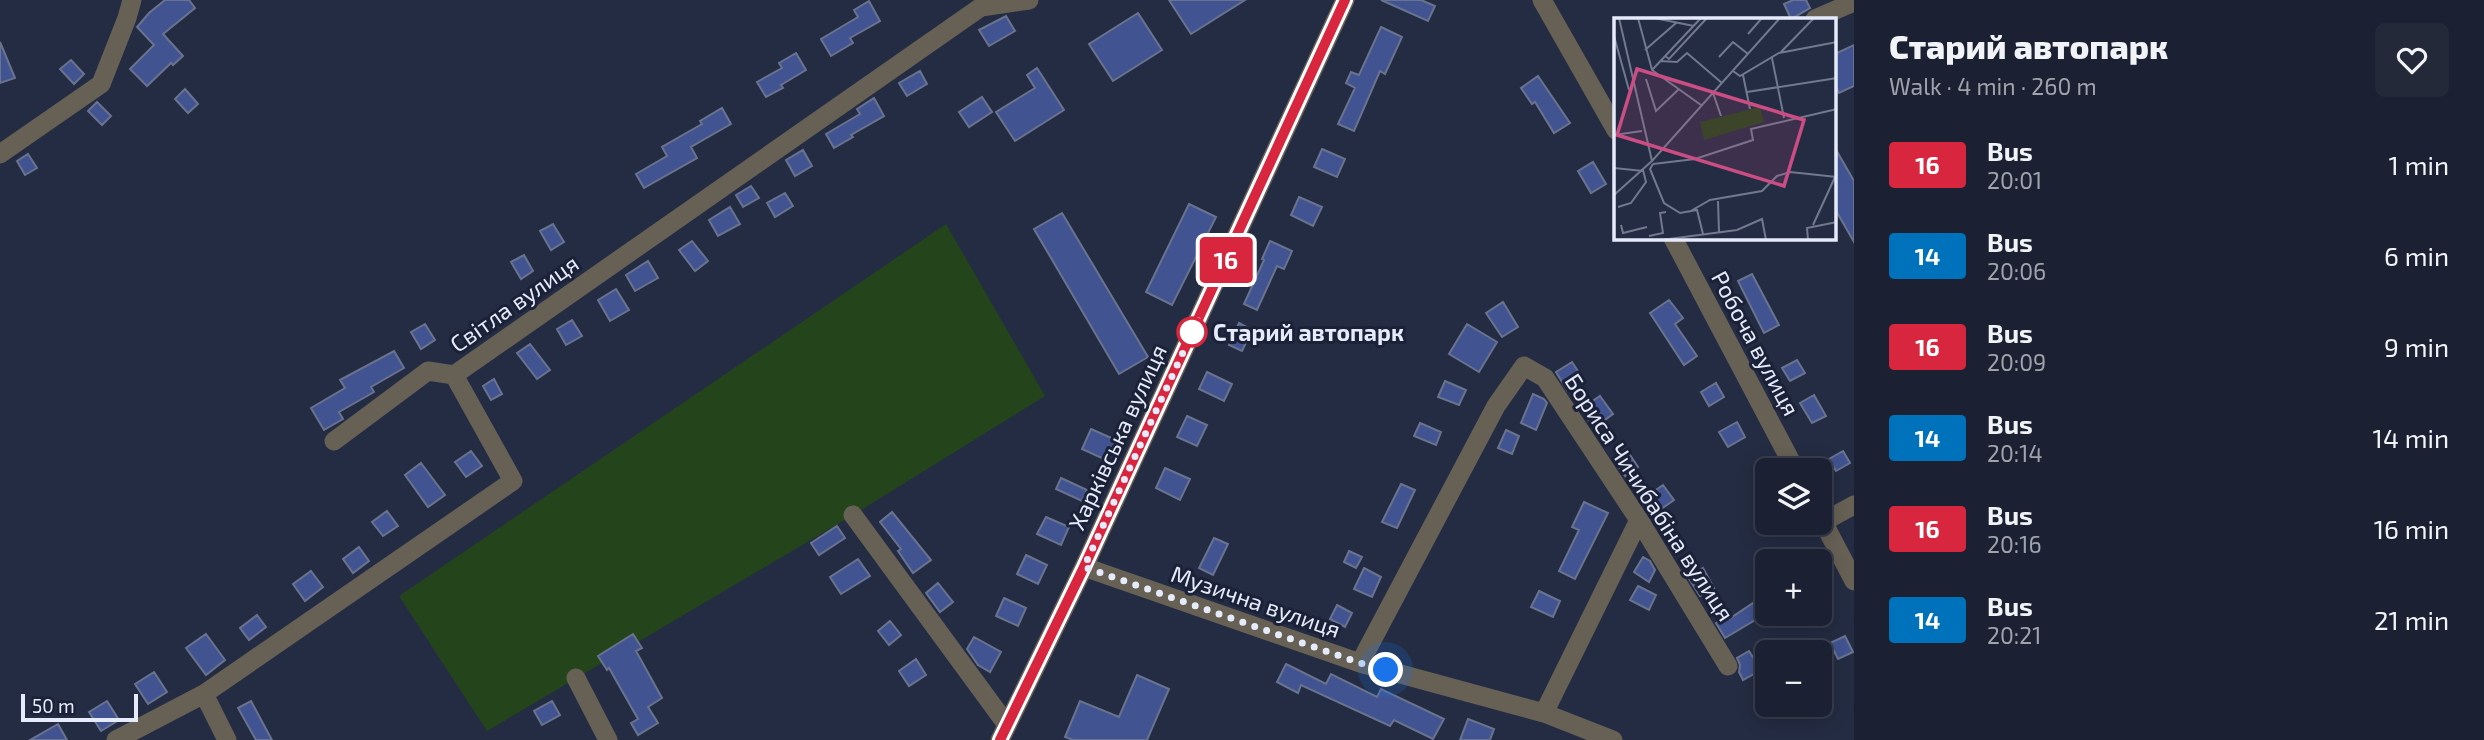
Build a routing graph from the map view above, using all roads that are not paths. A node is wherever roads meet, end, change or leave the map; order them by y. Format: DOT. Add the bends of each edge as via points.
graph roads {
  1 [pos="132,0"];
  2 [pos="1030,0"];
  3 [pos="1345,0"];
  4 [pos="1542,0"];
  5 [pos="1854,2"];
  6 [pos="1817,18"];
  7 [pos="1614,120"];
  8 [pos="0,155"];
  9 [pos="1674,240"];
  10 [pos="454,375"];
  11 [pos="334,441"];
  12 [pos="1789,458"];
  13 [pos="1854,505"];
  14 [pos="853,515"];
  15 [pos="1832,515"];
  16 [pos="1639,520"];
  17 [pos="1830,535"];
  18 [pos="1084,567"];
  19 [pos="1854,581"];
  20 [pos="1360,663"];
  21 [pos="1728,666"];
  22 [pos="576,678"];
  23 [pos="204,694"];
  24 [pos="1544,713"];
  25 [pos="1004,733"];
  26 [pos="116,740"];
  27 [pos="228,740"];
  28 [pos="608,740"];
  29 [pos="1613,740"];
  1 -- 8 [label="street" via="101,84"];
  2 -- 10 [label="street, Світла вулиця" via="981,7"];
  3 -- 18 [label="street, Харківська вулиця"];
  4 -- 7 [label="street"];
  5 -- 6 [label="street"];
  9 -- 12 [label="street, Робоча вулиця"];
  10 -- 11 [label="street" via="428,371"];
  10 -- 23 [label="street, Світла вулиця" via="513,481"];
  13 -- 15 [label="street"];
  14 -- 25 [label="street"];
  16 -- 20 [label="street, Бориса Чичибабіна вулиця" via="1545,378 1524,366 1496,406"];
  16 -- 21 [label="street, Бориса Чичибабіна вулиця"];
  16 -- 24 [label="street"];
  17 -- 19 [label="street"];
  18 -- 20 [label="street, Музична вулиця"];
  18 -- 25 [label="street, Харківська вулиця"];
  20 -- 24 [label="street, Музична вулиця"];
  22 -- 28 [label="street"];
  23 -- 26 [label="street, Світла вулиця"];
  23 -- 27 [label="street"];
  24 -- 29 [label="street, Музична вулиця"];
}
